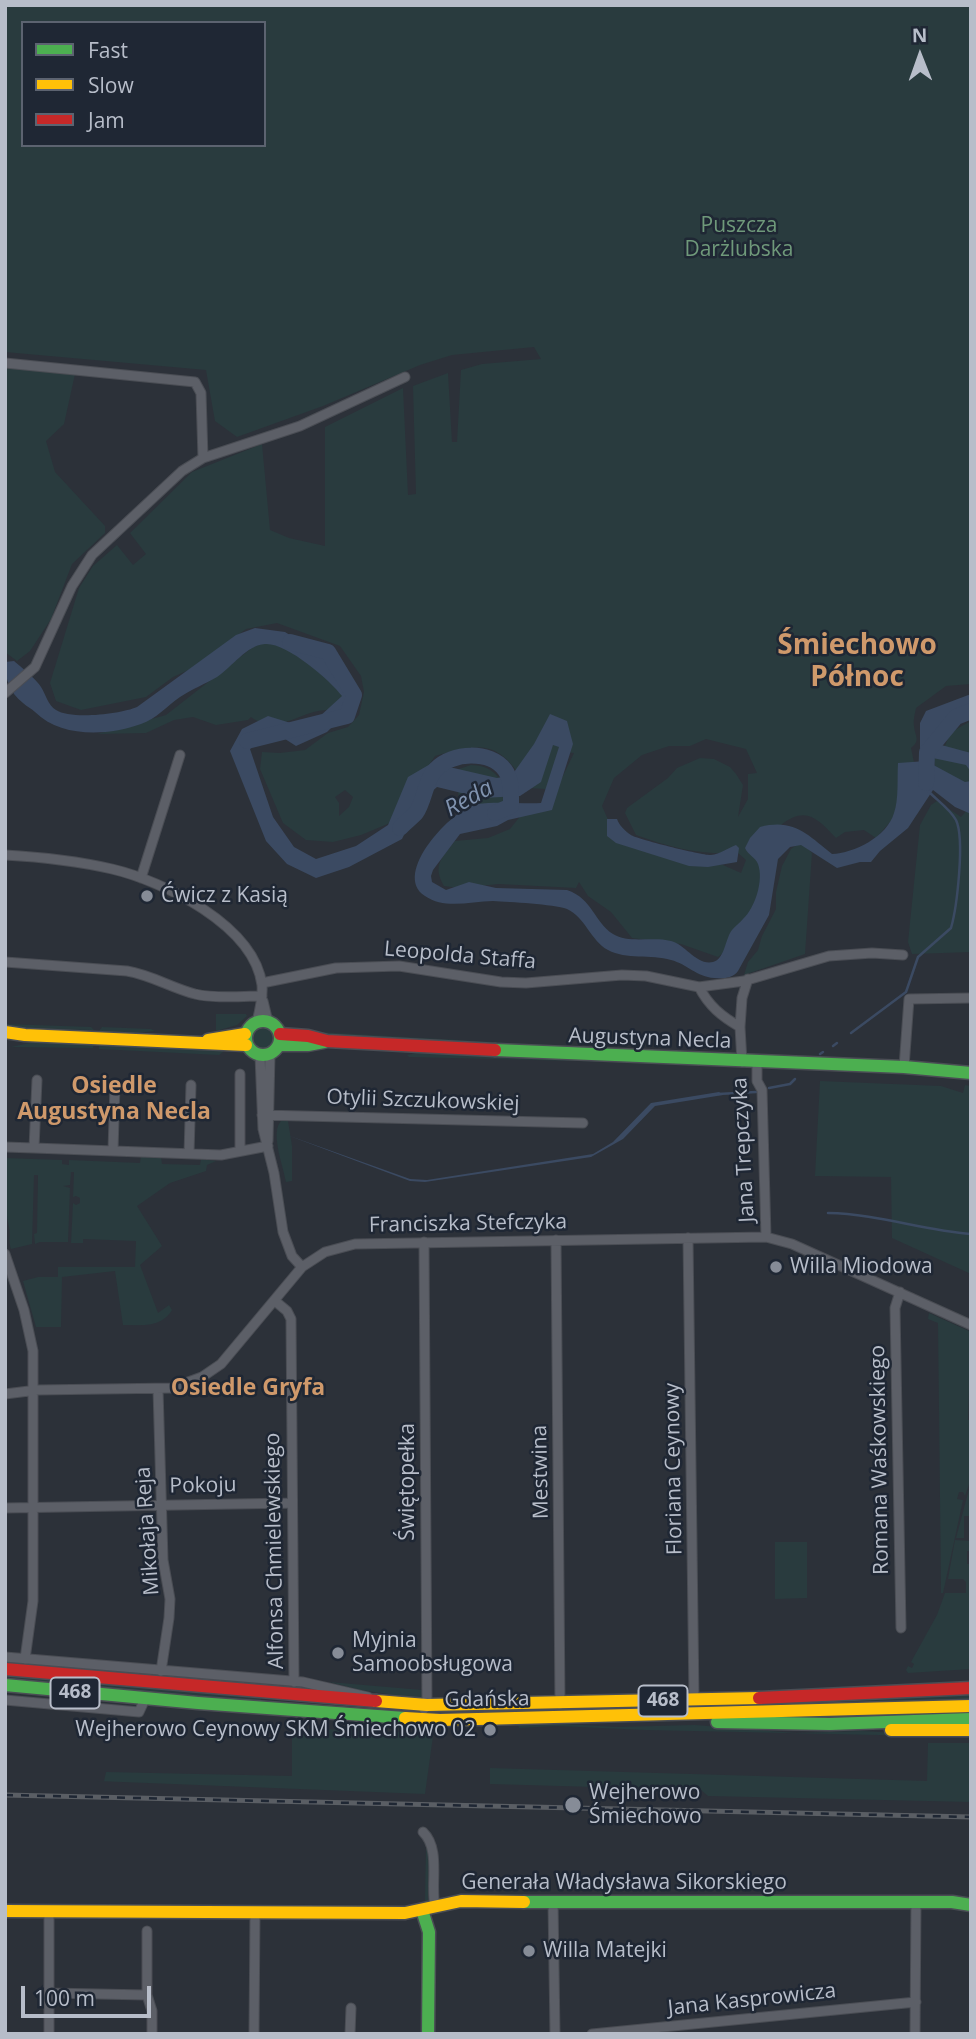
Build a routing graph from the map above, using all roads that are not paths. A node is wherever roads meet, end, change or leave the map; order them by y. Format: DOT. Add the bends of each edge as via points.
graph roads {
  1 [pos="5,363"];
  2 [pos="405,377"];
  3 [pos="203,458"];
  4 [pos="8,691"];
  5 [pos="180,755"];
  6 [pos="5,855"];
  7 [pos="141,878"];
  8 [pos="903,955"];
  9 [pos="5,962"];
  10 [pos="748,979"];
  11 [pos="262,983"];
  12 [pos="699,987"];
  13 [pos="262,996"];
  14 [pos="971,998"];
  15 [pos="262,1022"];
  16 [pos="740,1027"];
  17 [pos="5,1032"];
  18 [pos="25,1035"];
  19 [pos="5,1039"];
  20 [pos="246,1039"];
  21 [pos="272,1047"];
  22 [pos="742,1062"];
  23 [pos="757,1062"];
  24 [pos="904,1067"];
  25 [pos="971,1073"];
  26 [pos="240,1074"];
  27 [pos="37,1080"];
  28 [pos="115,1084"];
  29 [pos="191,1085"];
  30 [pos="266,1115"];
  31 [pos="583,1123"];
  32 [pos="268,1146"];
  33 [pos="5,1147"];
  34 [pos="34,1148"];
  35 [pos="240,1150"];
  36 [pos="113,1151"];
  37 [pos="189,1154"];
  38 [pos="766,1237"];
  39 [pos="688,1238"];
  40 [pos="555,1240"];
  41 [pos="424,1242"];
  42 [pos="5,1254"];
  43 [pos="302,1267"];
  44 [pos="900,1292"];
  45 [pos="275,1301"];
  46 [pos="971,1325"];
  47 [pos="158,1389"];
  48 [pos="32,1390"];
  49 [pos="5,1394"];
  50 [pos="292,1503"];
  51 [pos="162,1504"];
  52 [pos="31,1507"];
  53 [pos="5,1508"];
  54 [pos="901,1628"];
  55 [pos="5,1657"];
  56 [pos="25,1659"];
  57 [pos="5,1669"];
  58 [pos="160,1671"];
  59 [pos="294,1682"];
  60 [pos="5,1685"];
  61 [pos="971,1688"];
  62 [pos="145,1699"];
  63 [pos="694,1699"];
  64 [pos="5,1700"];
  65 [pos="386,1703"];
  66 [pos="560,1704"];
  67 [pos="427,1705"];
  68 [pos="971,1706"];
  69 [pos="689,1714"];
  70 [pos="417,1719"];
  71 [pos="971,1719"];
  72 [pos="830,1724"];
  73 [pos="971,1730"];
  74 [pos="423,1832"];
  75 [pos="553,1901"];
  76 [pos="916,1902"];
  77 [pos="971,1902"];
  78 [pos="428,1908"];
  79 [pos="5,1911"];
  80 [pos="50,1911"];
  81 [pos="255,1913"];
  82 [pos="147,1931"];
  83 [pos="50,1993"];
  84 [pos="147,1995"];
  85 [pos="916,2002"];
  86 [pos="351,2008"];
  87 [pos="49,2034"];
  88 [pos="152,2034"];
  89 [pos="254,2034"];
  90 [pos="350,2034"];
  91 [pos="428,2034"];
  92 [pos="555,2034"];
  93 [pos="592,2034"];
  94 [pos="915,2034"];
  1 -- 3 [label="street" via="195,382 201,393"];
  2 -- 3 [label="street" via="300,426"];
  3 -- 4 [label="street" via="182,471 92,555 72,586 43,653 29,674"];
  5 -- 7 [label="street"];
  6 -- 7 [label="street" via="113,869"];
  7 -- 11 [label="street" via="214,916 233,933"];
  8 -- 10 [label="street, Leopolda Staffa" via="829,956"];
  9 -- 13 [label="street" via="127,971 212,997"];
  10 -- 12 [label="street, Leopolda Staffa"];
  10 -- 16 [label="street"];
  11 -- 12 [label="street, Leopolda Staffa" via="336,968 399,966 501,982 621,975"];
  11 -- 13 [label="street"];
  12 -- 16 [label="street" via="718,1014"];
  13 -- 15 [label="street"];
  14 -- 24 [label="street" via="909,999"];
  15 -- 20 [label="main road" via="248,1029"];
  15 -- 21 [label="main road" via="277,1029"];
  16 -- 22 [label="street"];
  17 -- 18 [label="main road"];
  18 -- 19 [label="main road"];
  18 -- 20 [label="main road" via="199,1042"];
  20 -- 21 [label="main road" via="254,1054"];
  21 -- 22 [label="main road, Augustyna Necla" via="308,1036 327,1041"];
  21 -- 30 [label="street"];
  22 -- 23 [label="main road, Augustyna Necla"];
  23 -- 24 [label="main road, Augustyna Necla"];
  23 -- 38 [label="street, Jana Trepczyka" via="762,1090"];
  24 -- 25 [label="main road, Augustyna Necla"];
  26 -- 35 [label="street"];
  27 -- 34 [label="street"];
  28 -- 36 [label="street"];
  29 -- 37 [label="street"];
  30 -- 31 [label="street, Otylii Szczukowskiej"];
  30 -- 32 [label="street"];
  32 -- 35 [label="street"];
  32 -- 43 [label="street" via="283,1232 292,1256"];
  33 -- 34 [label="street"];
  34 -- 36 [label="street"];
  35 -- 37 [label="street"];
  36 -- 37 [label="street"];
  38 -- 39 [label="street, Franciszka Stefczyka"];
  38 -- 44 [label="street, Franciszka Stefczyka"];
  39 -- 40 [label="street, Franciszka Stefczyka"];
  39 -- 63 [label="street, Floriana Ceynowy"];
  40 -- 41 [label="street, Franciszka Stefczyka"];
  40 -- 66 [label="street, Mestwina"];
  41 -- 43 [label="street, Franciszka Stefczyka" via="341,1246"];
  41 -- 67 [label="street, Świętopełka"];
  42 -- 48 [label="street" via="30,1331"];
  43 -- 45 [label="street, Franciszka Stefczyka"];
  44 -- 46 [label="street, Franciszka Stefczyka"];
  44 -- 54 [label="street, Romana Waśkowskiego" via="895,1308"];
  45 -- 47 [label="street, Franciszka Stefczyka" via="215,1370 184,1385"];
  45 -- 50 [label="street, Alfonsa Chmielewskiego" via="291,1319"];
  47 -- 48 [label="street, Franciszka Stefczyka"];
  47 -- 51 [label="street, Mikołaja Reja"];
  48 -- 49 [label="street, Franciszka Stefczyka"];
  48 -- 52 [label="street"];
  50 -- 51 [label="street, Pokoju"];
  50 -- 59 [label="street, Alfonsa Chmielewskiego"];
  51 -- 52 [label="street, Pokoju"];
  51 -- 58 [label="street, Mikołaja Reja" via="170,1610"];
  52 -- 53 [label="street, Pokoju"];
  52 -- 56 [label="street" via="33,1601"];
  55 -- 56 [label="street, Gdańska"];
  56 -- 58 [label="street, Gdańska"];
  57 -- 65 [label="main road, Gdańska / 468"];
  58 -- 59 [label="street, Gdańska"];
  59 -- 65 [label="street, Gdańska" via="330,1686"];
  60 -- 62 [label="main road, Gdańska / 468"];
  61 -- 63 [label="main road, Gdańska / 468"];
  62 -- 64 [label="street" via="139,1712"];
  62 -- 70 [label="main road, Gdańska / 468"];
  63 -- 66 [label="main road, Gdańska / 468"];
  65 -- 67 [label="main road, Gdańska / 468"];
  66 -- 67 [label="main road, Gdańska / 468"];
  67 -- 70 [label="street"];
  68 -- 69 [label="main road, Gdańska / 468"];
  69 -- 70 [label="main road, Gdańska / 468"];
  69 -- 72 [label="main road" via="711,1722"];
  71 -- 72 [label="main road"];
  72 -- 73 [label="main road" via="850,1729"];
  74 -- 78 [label="street" via="432,1845"];
  75 -- 76 [label="main road, Generała Władysława Sikorskiego"];
  75 -- 78 [label="main road, Generała Władysława Sikorskiego" via="461,1901"];
  75 -- 92 [label="street"];
  76 -- 77 [label="main road, Generała Władysława Sikorskiego"];
  76 -- 85 [label="street"];
  78 -- 81 [label="main road, Generała Władysława Sikorskiego" via="405,1913"];
  78 -- 91 [label="main road"];
  79 -- 80 [label="main road, Generała Władysława Sikorskiego"];
  80 -- 81 [label="main road, Generała Władysława Sikorskiego"];
  80 -- 83 [label="street"];
  81 -- 89 [label="street"];
  82 -- 84 [label="street"];
  83 -- 84 [label="street"];
  83 -- 87 [label="street"];
  84 -- 88 [label="street"];
  85 -- 93 [label="street, Jana Kasprowicza"];
  85 -- 94 [label="street"];
  86 -- 90 [label="street"];
}
